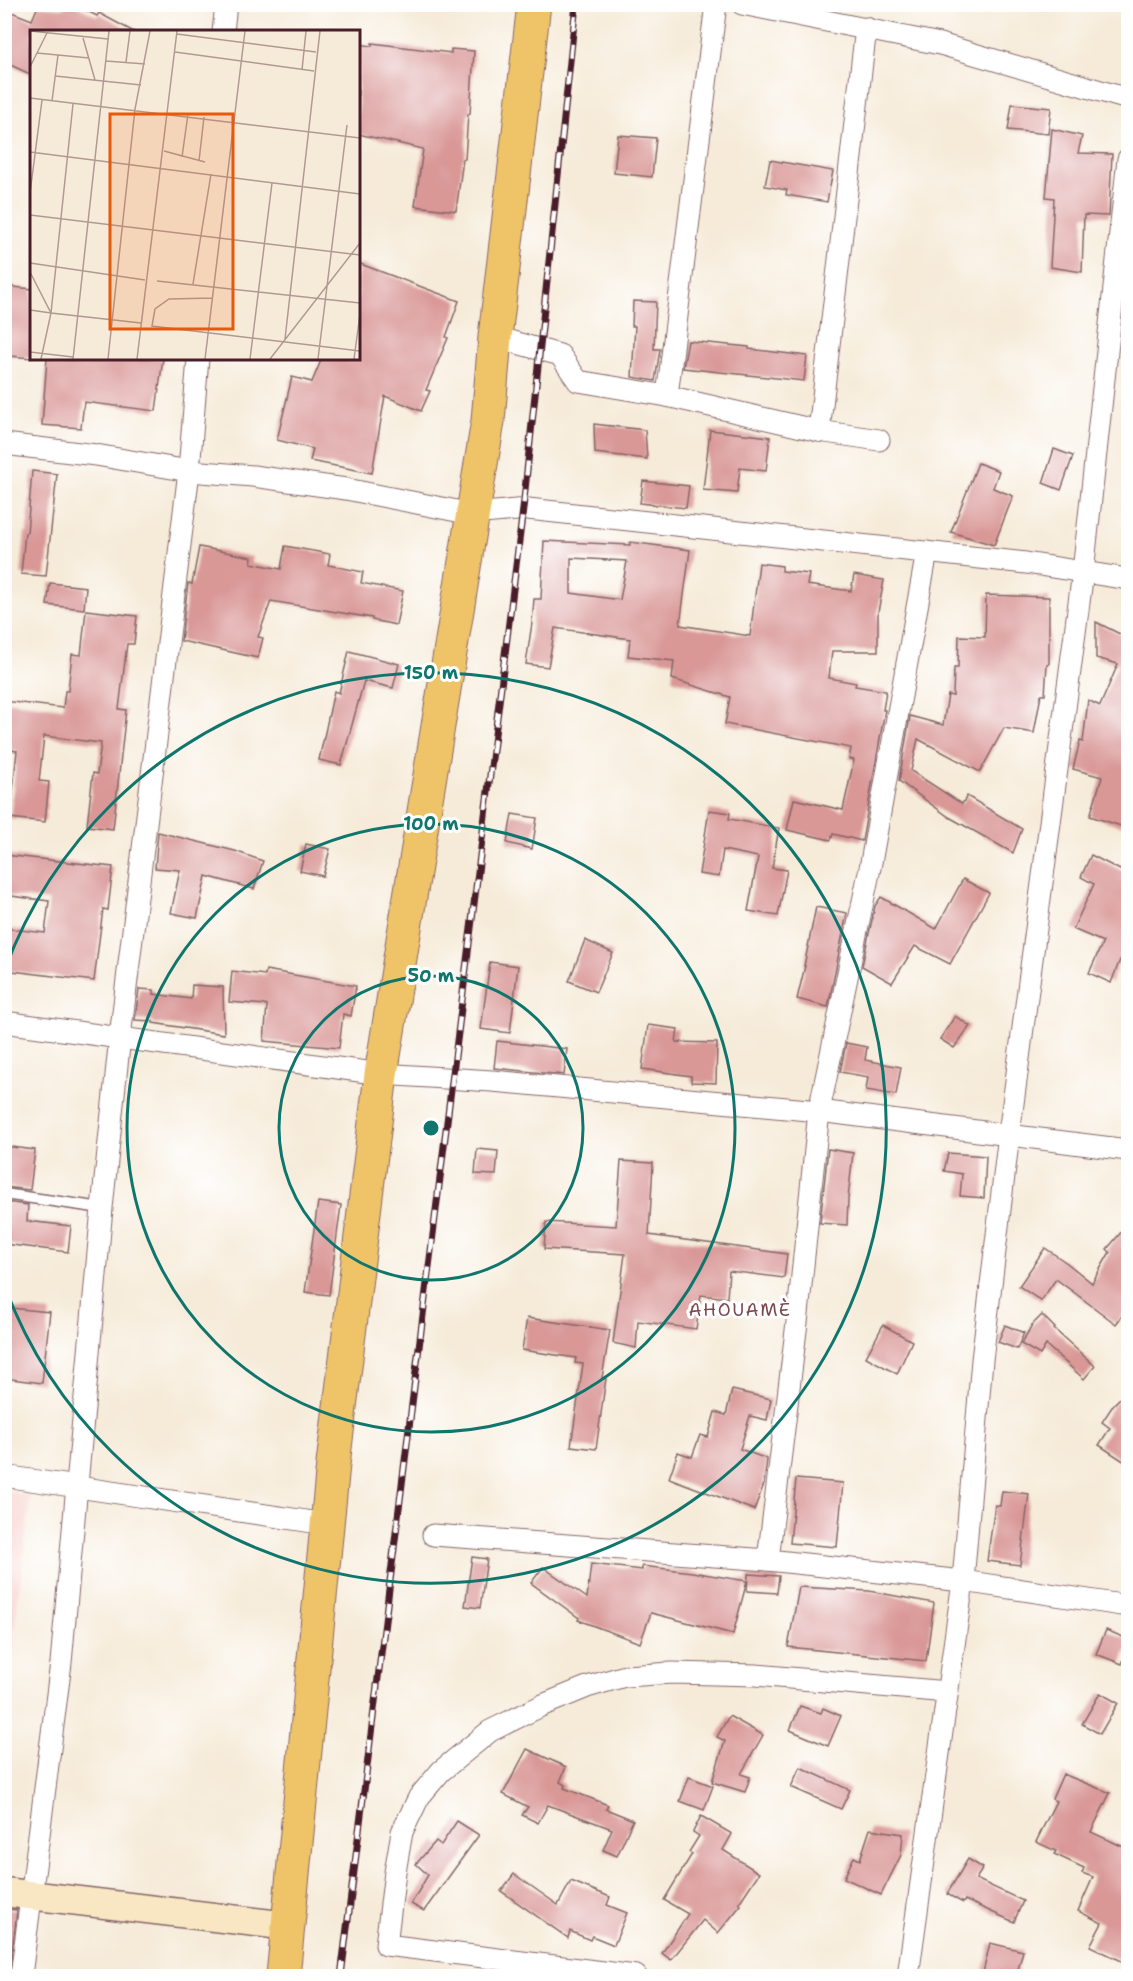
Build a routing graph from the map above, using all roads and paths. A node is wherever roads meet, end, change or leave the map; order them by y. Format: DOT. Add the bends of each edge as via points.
graph roads {
  1 [pos="226,4"];
  2 [pos="534,4"];
  3 [pos="716,4"];
  4 [pos="742,4"];
  5 [pos="866,28"];
  6 [pos="224,30"];
  7 [pos="1128,99"];
  8 [pos="1128,159"];
  9 [pos="495,337"];
  10 [pos="198,360"];
  11 [pos="667,396"];
  12 [pos="819,431"];
  13 [pos="879,440"];
  14 [pos="4,444"];
  15 [pos="189,471"];
  16 [pos="472,514"];
  17 [pos="927,552"];
  18 [pos="1083,572"];
  19 [pos="1128,579"];
  20 [pos="4,1022"];
  21 [pos="120,1037"];
  22 [pos="381,1074"];
  23 [pos="819,1110"];
  24 [pos="1009,1134"];
  25 [pos="1128,1150"];
  26 [pos="4,1194"];
  27 [pos="102,1208"];
  28 [pos="4,1476"];
  29 [pos="78,1487"];
  30 [pos="326,1524"];
  31 [pos="433,1535"];
  32 [pos="768,1560"];
  33 [pos="963,1581"];
  34 [pos="1128,1606"];
  35 [pos="947,1692"];
  36 [pos="18,1893"];
  37 [pos="289,1926"];
  38 [pos="21,1977"];
  39 [pos="283,1977"];
  40 [pos="636,1977"];
  41 [pos="908,1977"];
  1 -- 6 [label="street"];
  2 -- 9 [label="highway"];
  3 -- 11 [label="street"];
  4 -- 5 [label="street"];
  5 -- 7 [label="street" via="940,44"];
  5 -- 12 [label="street"];
  8 -- 18 [label="street"];
  9 -- 11 [label="street" via="560,355 578,381"];
  9 -- 16 [label="highway" via="488,421"];
  10 -- 15 [label="street"];
  11 -- 12 [label="street"];
  12 -- 13 [label="street"];
  14 -- 15 [label="street"];
  15 -- 16 [label="street" via="346,489"];
  15 -- 21 [label="street"];
  16 -- 17 [label="street" via="528,509"];
  16 -- 22 [label="highway"];
  17 -- 18 [label="street"];
  17 -- 23 [label="street" via="870,868"];
  18 -- 19 [label="street"];
  18 -- 24 [label="street"];
  20 -- 21 [label="street"];
  21 -- 22 [label="street"];
  21 -- 27 [label="street"];
  22 -- 23 [label="street"];
  22 -- 30 [label="highway"];
  23 -- 24 [label="street"];
  23 -- 32 [label="street"];
  24 -- 25 [label="street"];
  24 -- 33 [label="street" via="982,1360"];
  26 -- 27 [label="lane"];
  27 -- 29 [label="street"];
  28 -- 29 [label="street"];
  29 -- 30 [label="street"];
  29 -- 36 [label="street" via="61,1663"];
  30 -- 37 [label="highway"];
  31 -- 32 [label="street"];
  32 -- 33 [label="street"];
  33 -- 34 [label="street"];
  33 -- 35 [label="street"];
  35 -- 40 [label="street" via="756,1675 625,1676 587,1687 490,1731 441,1771 419,1797 402,1832 386,1945"];
  35 -- 41 [label="street"];
  36 -- 37 [label="main road"];
  36 -- 38 [label="street"];
  37 -- 39 [label="highway"];
}
